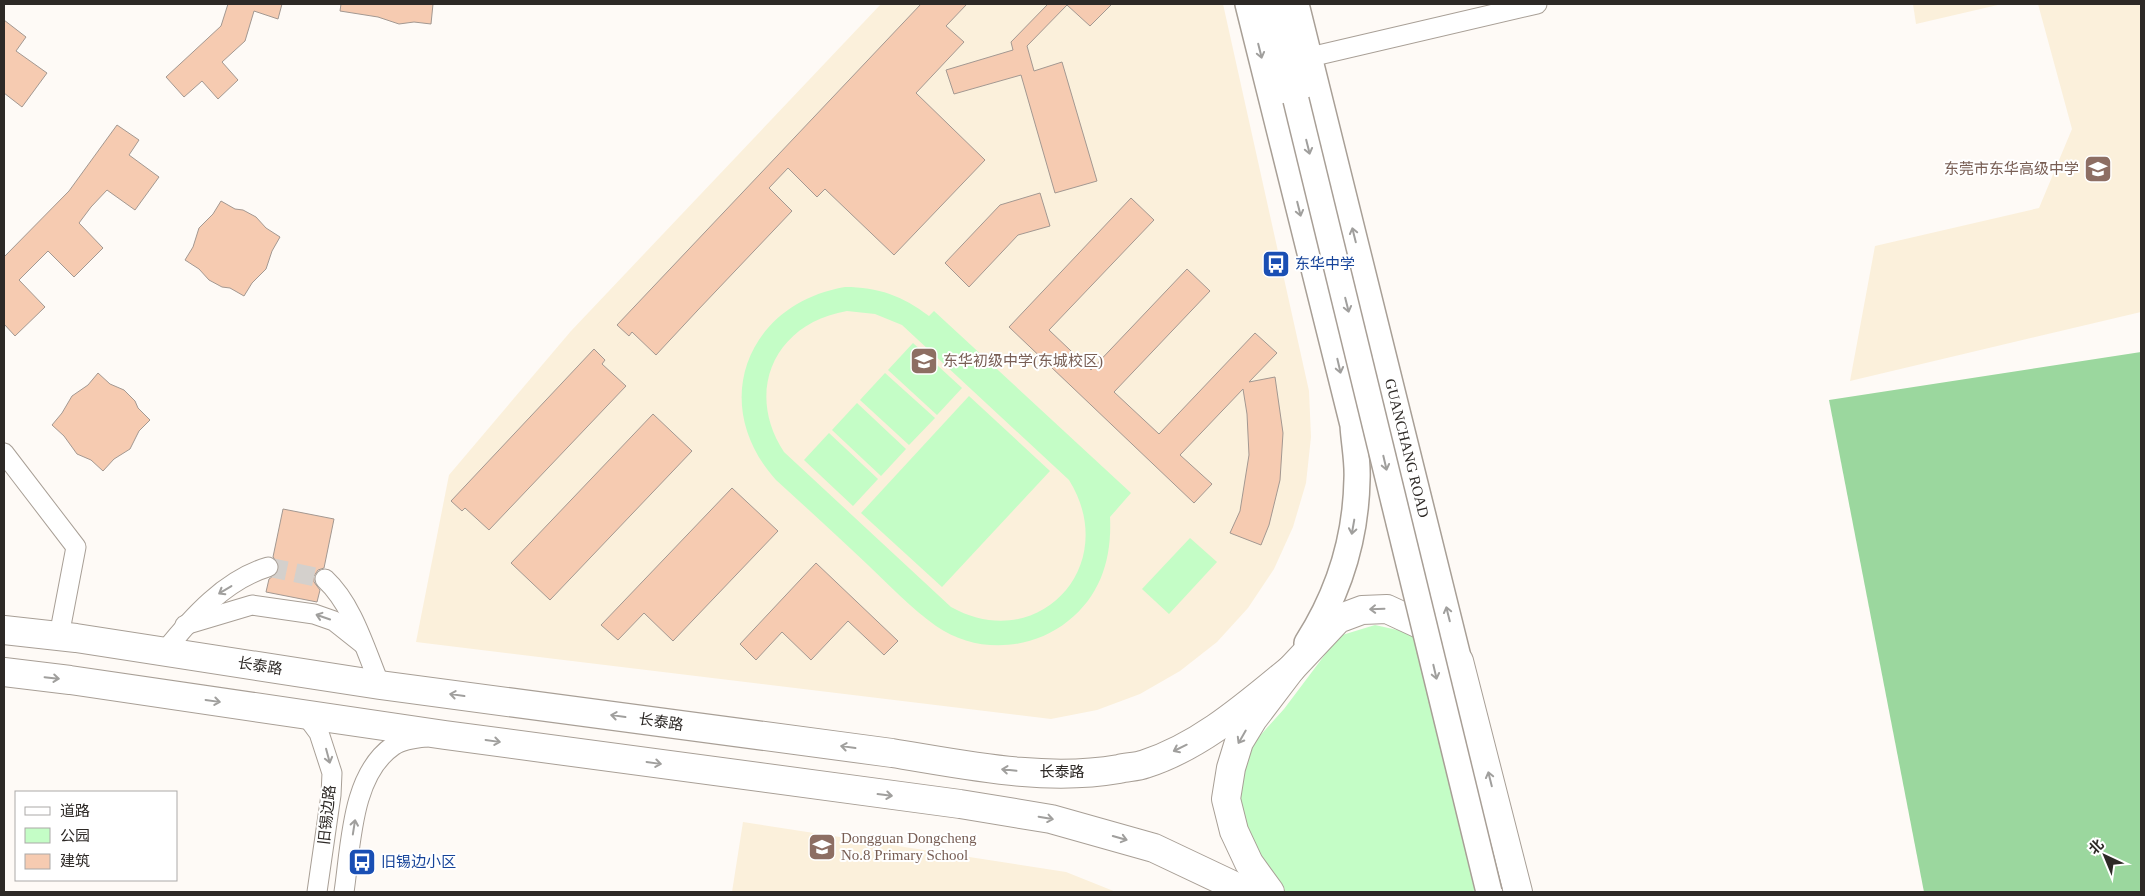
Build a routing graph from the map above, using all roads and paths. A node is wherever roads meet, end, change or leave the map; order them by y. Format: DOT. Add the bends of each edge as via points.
graph roads {
  1 [pos="1248,4"];
  2 [pos="1272,4"];
  3 [pos="1296,4"];
  4 [pos="1537,4"];
  5 [pos="1310,57"];
  6 [pos="4,453"];
  7 [pos="268,567"];
  8 [pos="325,578"];
  9 [pos="185,625"];
  10 [pos="4,630"];
  11 [pos="59,636"];
  12 [pos="363,644"];
  13 [pos="164,652"];
  14 [pos="1460,661"];
  15 [pos="1291,669"];
  16 [pos="4,672"];
  17 [pos="380,685"];
  18 [pos="305,714"];
  19 [pos="445,735"];
  20 [pos="1502,827"];
  21 [pos="318,892"];
  22 [pos="344,892"];
  23 [pos="1246,892"];
  24 [pos="1270,892"];
  25 [pos="1484,892"];
  26 [pos="1489,892"];
  27 [pos="1518,892"];
  1 -- 15 [label="main road, one-way" via="1349,407 1358,478 1346,563 1316,629"];
  2 -- 26 [label="main road, GUANCHANG ROAD, one-way, bridge"];
  3 -- 5 [label="main road, GUANCHANG ROAD"];
  4 -- 5 [label="street"];
  14 -- 5 [label="main road, GUANCHANG ROAD, one-way"];
  6 -- 11 [label="street" via="76,547"];
  7 -- 9 [label="street, one-way" via="217,595"];
  8 -- 12 [label="street" via="337,590"];
  12 -- 9 [label="street, one-way" via="334,621 314,614 252,605"];
  9 -- 13 [label="street"];
  10 -- 11 [label="highway, 长泰路"];
  11 -- 13 [label="highway, 长泰路"];
  12 -- 17 [label="street"];
  13 -- 17 [label="highway, 长泰路"];
  14 -- 15 [label="highway, one-way" via="1428,628 1387,609 1362,610 1338,619"];
  20 -- 14 [label="highway, GUANCHANG ROAD, one-way"];
  15 -- 17 [label="highway, 长泰路, one-way" via="1220,725 1184,747 1145,764 1099,772 1046,774"];
  15 -- 24 [label="highway, one-way" via="1239,742 1226,799 1234,831 1249,863"];
  16 -- 18 [label="highway, one-way"];
  18 -- 19 [label="highway"];
  18 -- 21 [label="street, 旧锡边路, one-way" via="319,733 332,773"];
  22 -- 19 [label="street, 旧锡边路, one-way" via="359,798 373,765 394,745 415,738"];
  19 -- 23 [label="highway, one-way" via="1050,819 1154,848"];
  20 -- 25 [label="highway" via="1495,872"];
  20 -- 27 [label="highway, GUANCHANG ROAD"];
}
